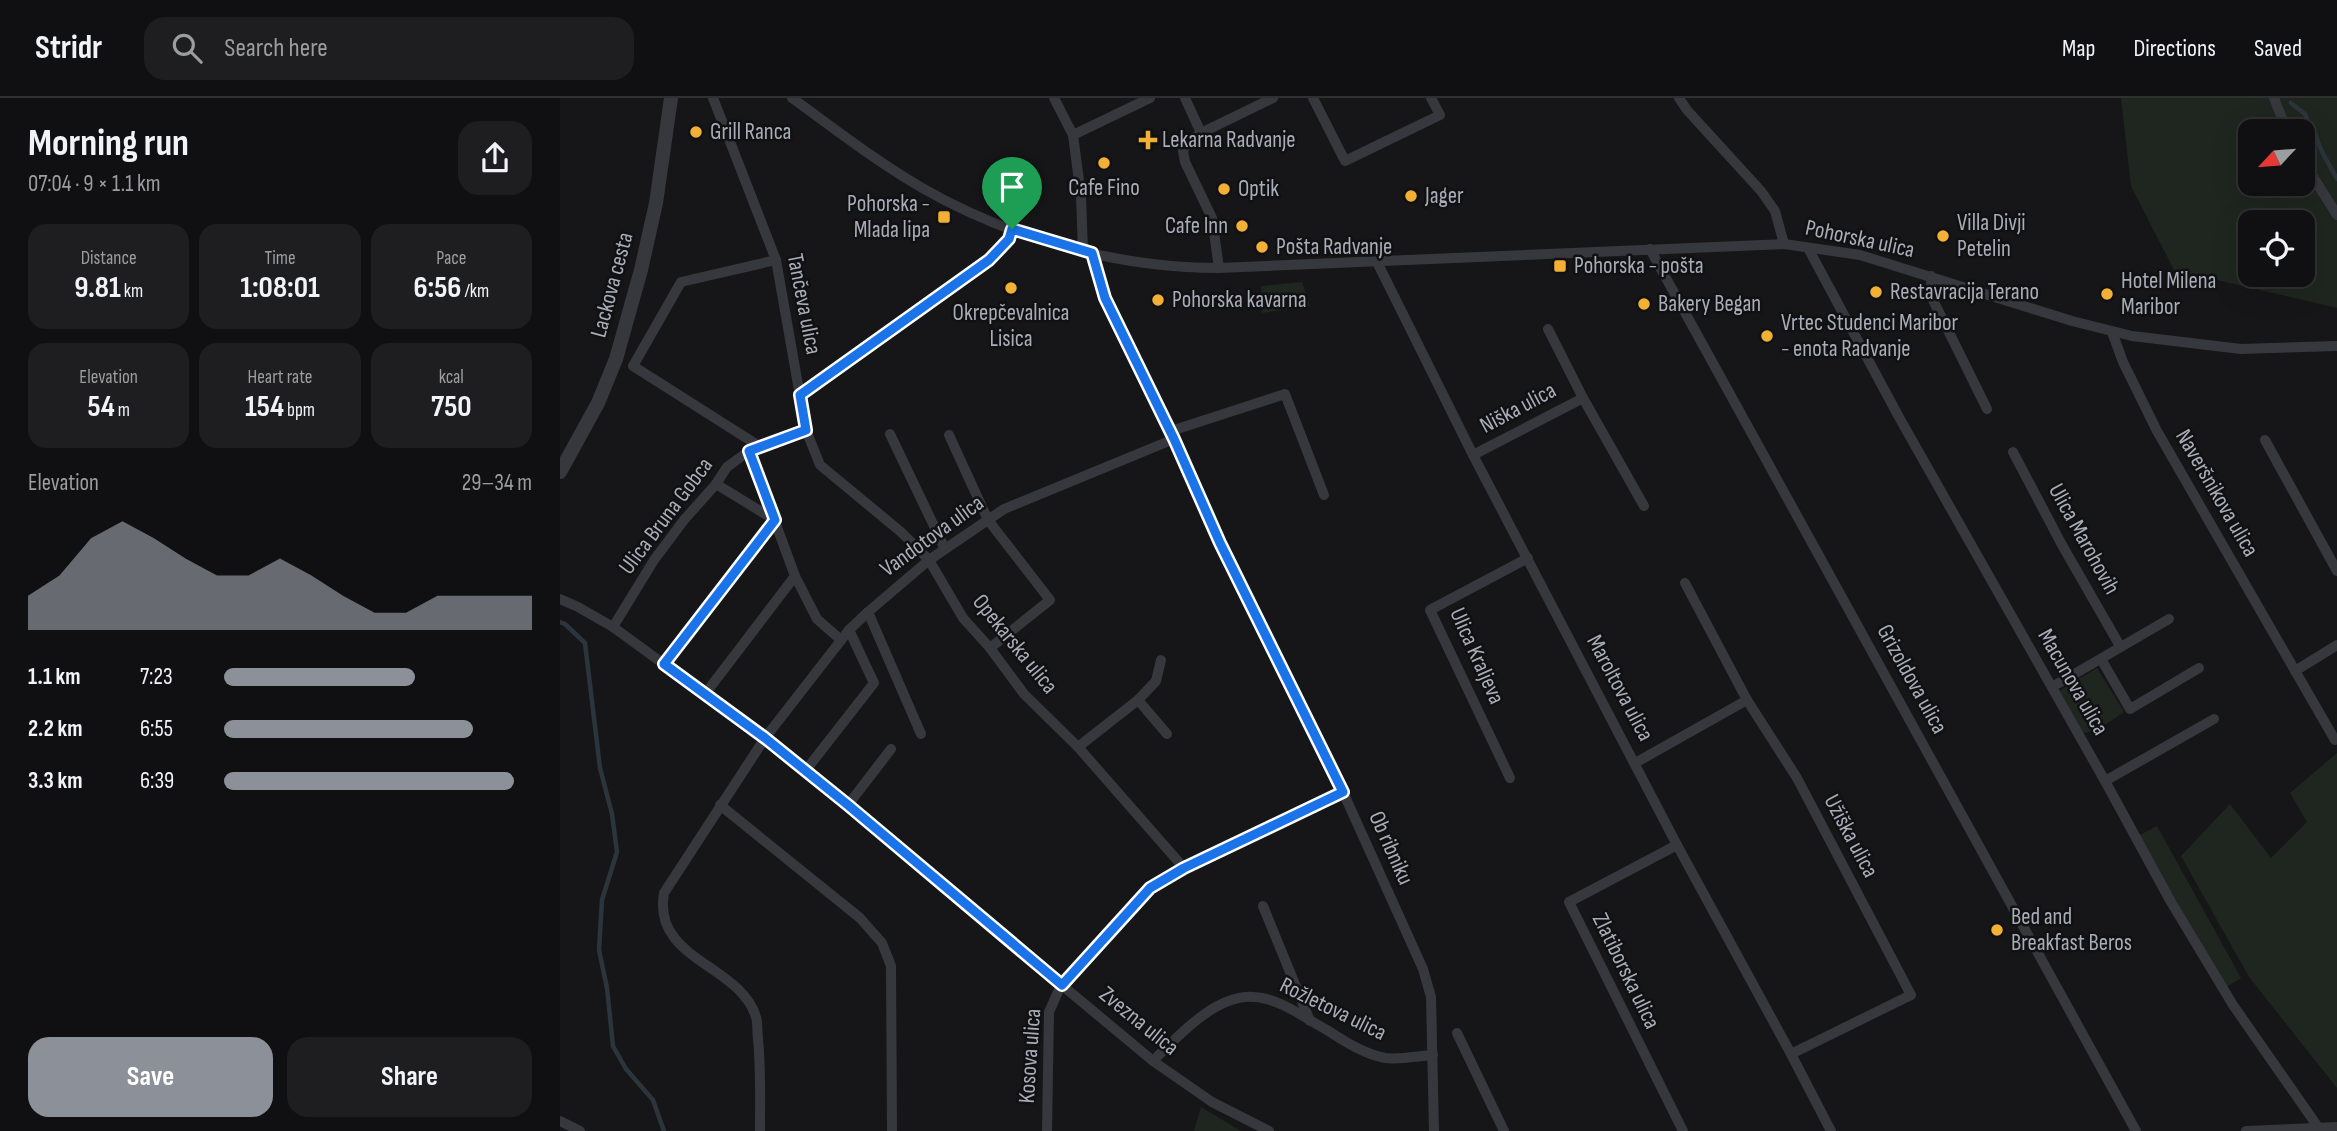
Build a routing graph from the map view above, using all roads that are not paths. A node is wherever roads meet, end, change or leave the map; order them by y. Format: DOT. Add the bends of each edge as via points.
graph roads {
  1 [pos="671,98"];
  2 [pos="713,98"];
  3 [pos="792,98"];
  4 [pos="1054,98"];
  5 [pos="1150,98"];
  6 [pos="1185,98"];
  7 [pos="1273,98"];
  8 [pos="1313,98"];
  9 [pos="1431,98"];
  10 [pos="1679,98"];
  11 [pos="2274,98"];
  12 [pos="2282,119"];
  13 [pos="1201,133"];
  14 [pos="1073,135"];
  15 [pos="2315,180"];
  16 [pos="2337,215"];
  17 [pos="1012,229"];
  18 [pos="1784,244"];
  19 [pos="1808,248"];
  20 [pos="1650,249"];
  21 [pos="1087,252"];
  22 [pos="776,260"];
  23 [pos="1377,262"];
  24 [pos="1219,268"];
  25 [pos="1931,276"];
  26 [pos="1548,329"];
  27 [pos="2112,332"];
  28 [pos="2337,346"];
  29 [pos="800,395"];
  30 [pos="1583,398"];
  31 [pos="1987,409"];
  32 [pos="806,430"];
  33 [pos="890,434"];
  34 [pos="949,435"];
  35 [pos="1172,435"];
  36 [pos="2265,440"];
  37 [pos="754,448"];
  38 [pos="2013,452"];
  39 [pos="1473,456"];
  40 [pos="560,471"];
  41 [pos="716,484"];
  42 [pos="1324,495"];
  43 [pos="1644,506"];
  44 [pos="775,520"];
  45 [pos="988,520"];
  46 [pos="945,549"];
  47 [pos="1528,558"];
  48 [pos="929,560"];
  49 [pos="2337,571"];
  50 [pos="795,576"];
  51 [pos="1685,583"];
  52 [pos="560,599"];
  53 [pos="868,612"];
  54 [pos="2168,619"];
  55 [pos="613,627"];
  56 [pos="849,630"];
  57 [pos="841,640"];
  58 [pos="2337,645"];
  59 [pos="2120,646"];
  60 [pos="990,648"];
  61 [pos="1161,660"];
  62 [pos="2101,660"];
  63 [pos="664,664"];
  64 [pos="2199,668"];
  65 [pos="2295,671"];
  66 [pos="2052,687"];
  67 [pos="705,694"];
  68 [pos="1138,700"];
  69 [pos="1747,700"];
  70 [pos="2214,719"];
  71 [pos="922,734"];
  72 [pos="1167,734"];
  73 [pos="765,738"];
  74 [pos="2335,740"];
  75 [pos="1079,747"];
  76 [pos="891,749"];
  77 [pos="1635,763"];
  78 [pos="806,771"];
  79 [pos="1510,778"];
  80 [pos="2105,780"];
  81 [pos="1343,792"];
  82 [pos="720,805"];
  83 [pos="848,805"];
  84 [pos="1677,845"];
  85 [pos="1184,868"];
  86 [pos="1263,906"];
  87 [pos="1062,985"];
  88 [pos="1310,1021"];
  89 [pos="1457,1032"];
  90 [pos="1791,1054"];
  91 [pos="1433,1055"];
  92 [pos="1153,1061"];
  93 [pos="560,1121"];
  94 [pos="2337,1127"];
  95 [pos="2318,1129"];
  96 [pos="580,1131"];
  97 [pos="760,1131"];
  98 [pos="892,1131"];
  99 [pos="1047,1131"];
  100 [pos="1269,1131"];
  101 [pos="1434,1131"];
  102 [pos="1504,1131"];
  103 [pos="1683,1131"];
  104 [pos="1831,1131"];
  105 [pos="2136,1131"];
  106 [pos="2246,1131"];
  1 -- 40 [label="street, Lackova cesta" via="656,203 616,359 598,403"];
  2 -- 22 [label="street, Tančeva ulica"];
  3 -- 17 [label="street, Pohorska ulica" via="918,185"];
  4 -- 14 [label="street"];
  5 -- 14 [label="street"];
  6 -- 13 [label="street"];
  7 -- 13 [label="street"];
  8 -- 9 [label="street" via="1345,160 1440,115"];
  10 -- 18 [label="street, Pohorska ulica" via="1761,191 1775,211"];
  11 -- 12 [label="street"];
  13 -- 24 [label="street" via="1186,143 1183,151 1212,218"];
  14 -- 21 [label="street"];
  15 -- 16 [label="street"];
  17 -- 21 [label="street, Pohorska ulica"];
  17 -- 29 [label="street" via="1009,239 989,260"];
  18 -- 19 [label="street, Pohorska ulica"];
  18 -- 20 [label="street, Pohorska ulica"];
  19 -- 25 [label="street, Pohorska ulica" via="1860,256"];
  19 -- 66 [label="street, Macunova ulica"];
  20 -- 23 [label="street, Pohorska ulica"];
  20 -- 105 [label="street, Grizoldova ulica"];
  21 -- 24 [label="street, Pohorska ulica" via="1147,263"];
  21 -- 35 [label="street, Ob ribniku"];
  22 -- 29 [label="street, Tančeva ulica"];
  22 -- 37 [label="street" via="681,282 634,366"];
  23 -- 24 [label="street, Pohorska ulica"];
  23 -- 39 [label="street, Maroltova ulica"];
  25 -- 27 [label="street, Pohorska ulica"];
  25 -- 31 [label="street" via="1932,299"];
  26 -- 30 [label="street, Niška ulica"];
  27 -- 28 [label="street, Pohorska ulica" via="2241,349"];
  27 -- 65 [label="street, Naveršnikova ulica" via="2157,431"];
  29 -- 32 [label="street, Tančeva ulica"];
  30 -- 39 [label="street, Niška ulica"];
  30 -- 43 [label="street, Niška ulica"];
  32 -- 37 [label="street, Ulica Bruna Gobca"];
  32 -- 48 [label="street, Tančeva ulica" via="820,465"];
  33 -- 46 [label="street"];
  34 -- 45 [label="street"];
  35 -- 42 [label="street, Vandotova ulica" via="1285,394"];
  35 -- 45 [label="street, Vandotova ulica"];
  35 -- 81 [label="street, Ob ribniku"];
  36 -- 49 [label="street"];
  37 -- 41 [label="street, Ulica Bruna Gobca" via="727,467"];
  37 -- 44 [label="street"];
  38 -- 59 [label="street, Ulica Marohovih"];
  39 -- 47 [label="street, Maroltova ulica"];
  41 -- 44 [label="street"];
  41 -- 55 [label="street, Ulica Bruna Gobca" via="654,560"];
  44 -- 50 [label="street"];
  44 -- 63 [label="street"];
  45 -- 46 [label="street, Vandotova ulica"];
  45 -- 60 [label="street" via="1050,600"];
  46 -- 48 [label="street, Vandotova ulica"];
  47 -- 77 [label="street, Maroltova ulica"];
  47 -- 79 [label="street, Ulica Kraljeva" via="1430,610"];
  48 -- 53 [label="street, Vandotova ulica"];
  48 -- 60 [label="street, Opekarska ulica" via="963,618"];
  50 -- 57 [label="street" via="817,619"];
  50 -- 67 [label="street"];
  51 -- 69 [label="street, Užiška ulica"];
  52 -- 55 [label="street, Zvezna ulica"];
  53 -- 56 [label="street, Vandotova ulica"];
  53 -- 71 [label="street"];
  54 -- 59 [label="street"];
  55 -- 63 [label="street, Zvezna ulica"];
  56 -- 57 [label="street, Vandotova ulica"];
  56 -- 78 [label="street" via="874,683"];
  57 -- 73 [label="street, Vandotova ulica"];
  58 -- 65 [label="street"];
  59 -- 62 [label="street"];
  60 -- 75 [label="street, Opekarska ulica" via="1024,694"];
  61 -- 68 [label="street" via="1156,681"];
  62 -- 64 [label="street" via="2130,709"];
  62 -- 66 [label="street"];
  63 -- 67 [label="street, Zvezna ulica"];
  65 -- 74 [label="street, Naveršnikova ulica"];
  66 -- 80 [label="street, Macunova ulica"];
  67 -- 73 [label="street, Zvezna ulica"];
  68 -- 72 [label="street"];
  68 -- 75 [label="street"];
  69 -- 77 [label="street"];
  69 -- 90 [label="street, Užiška ulica" via="1797,778 1911,995"];
  70 -- 80 [label="street"];
  73 -- 78 [label="street, Zvezna ulica"];
  73 -- 82 [label="street, Vandotova ulica"];
  75 -- 85 [label="street, Opekarska ulica"];
  76 -- 83 [label="street"];
  77 -- 84 [label="street, Maroltova ulica"];
  78 -- 83 [label="street, Zvezna ulica"];
  80 -- 95 [label="street, Macunova ulica" via="2233,1005"];
  81 -- 85 [label="street, Kosova ulica"];
  81 -- 91 [label="street, Ob ribniku" via="1423,969 1431,997"];
  82 -- 97 [label="street, Vandotova ulica" via="664,893 662,906 665,925 684,948 741,991 756,1016"];
  82 -- 98 [label="street" via="860,918 883,943 891,965"];
  83 -- 87 [label="street, Zvezna ulica"];
  84 -- 90 [label="street, Maroltova ulica"];
  84 -- 103 [label="street, Zlatiborska ulica" via="1569,902"];
  85 -- 87 [label="street, Kosova ulica" via="1150,888"];
  86 -- 88 [label="street"];
  87 -- 92 [label="street, Zvezna ulica"];
  87 -- 99 [label="street, Kosova ulica" via="1049,1012"];
  88 -- 91 [label="street, Rožletova ulica" via="1361,1050 1386,1058"];
  88 -- 92 [label="street, Rožletova ulica" via="1272,1001 1237,998 1208,1012"];
  89 -- 102 [label="street"];
  90 -- 104 [label="street, Maroltova ulica"];
  91 -- 101 [label="street, Ob ribniku"];
  92 -- 100 [label="street, Zvezna ulica" via="1212,1102"];
  93 -- 96 [label="street"];
  94 -- 95 [label="street"];
  95 -- 106 [label="street"];
}
